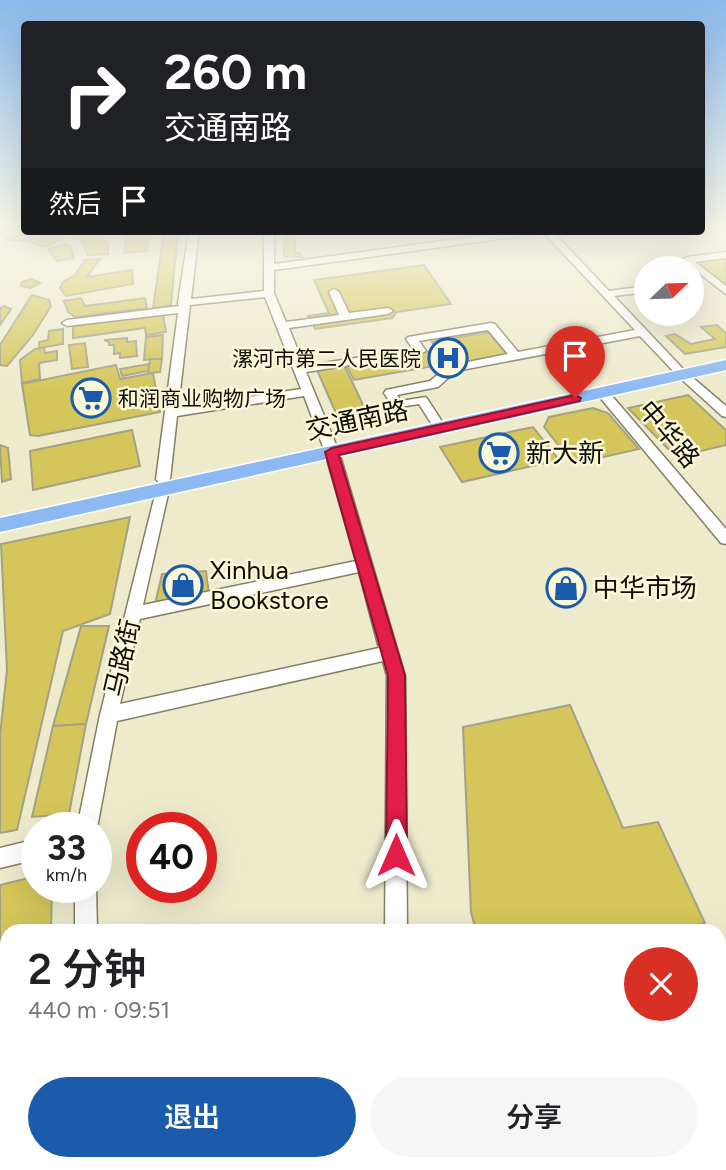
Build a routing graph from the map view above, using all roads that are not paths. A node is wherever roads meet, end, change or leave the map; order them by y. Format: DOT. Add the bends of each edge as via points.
graph roads {
  1 [pos="187,282"];
  2 [pos="269,282"];
  3 [pos="595,282"];
  4 [pos="634,291"];
  5 [pos="334,292"];
  6 [pos="269,293"];
  7 [pos="607,294"];
  8 [pos="183,306"];
  9 [pos="388,311"];
  10 [pos="345,317"];
  11 [pos="67,323"];
  12 [pos="283,326"];
  13 [pos="643,332"];
  14 [pos="515,356"];
  15 [pos="726,356"];
  16 [pos="726,365"];
  17 [pos="300,370"];
  18 [pos="678,370"];
  19 [pos="308,392"];
  20 [pos="602,392"];
  21 [pos="172,413"];
  22 [pos="726,413"];
  23 [pos="435,420"];
  24 [pos="330,447"];
  25 [pos="162,485"];
  26 [pos="0,515"];
  27 [pos="0,525"];
  28 [pos="726,539"];
  29 [pos="366,565"];
  30 [pos="133,614"];
  31 [pos="391,652"];
  32 [pos="109,715"];
  33 [pos="90,812"];
  34 [pos="21,853"];
  35 [pos="0,858"];
  36 [pos="86,903"];
  37 [pos="86,924"];
  38 [pos="396,924"];
  1 -- 8 [label="street, 马路街"];
  2 -- 6 [label="street"];
  3 -- 7 [label="street"];
  4 -- 7 [label="street"];
  5 -- 10 [label="street"];
  6 -- 8 [label="street"];
  6 -- 12 [label="street"];
  7 -- 13 [label="street"];
  8 -- 11 [label="street"];
  8 -- 21 [label="street, 马路街"];
  9 -- 10 [label="street"];
  10 -- 12 [label="street"];
  12 -- 17 [label="street"];
  13 -- 14 [label="street"];
  13 -- 18 [label="street"];
  14 -- 17 [label="street" via="491,326 412,339 420,351"];
  14 -- 23 [label="street" via="452,368 423,393"];
  15 -- 18 [label="main road, 交通南路"];
  16 -- 18 [label="main road, 交通南路"];
  17 -- 19 [label="street"];
  18 -- 20 [label="main road, 交通南路"];
  18 -- 22 [label="street"];
  18 -- 23 [label="main road, 交通南路"];
  19 -- 21 [label="street"];
  19 -- 24 [label="street"];
  20 -- 24 [label="main road, 交通南路"];
  20 -- 28 [label="street, 中华路"];
  21 -- 25 [label="street, 马路街"];
  23 -- 24 [label="main road, 交通南路"];
  24 -- 25 [label="main road, 交通南路"];
  24 -- 29 [label="street"];
  25 -- 26 [label="main road, 交通南路"];
  25 -- 27 [label="main road, 交通南路"];
  25 -- 30 [label="street, 马路街"];
  29 -- 30 [label="street"];
  29 -- 31 [label="street"];
  30 -- 32 [label="street, 马路街"];
  31 -- 32 [label="street"];
  31 -- 38 [label="street" via="397,676"];
  32 -- 33 [label="street, 马路街"];
  34 -- 35 [label="street"];
  36 -- 37 [label="street"];
}
